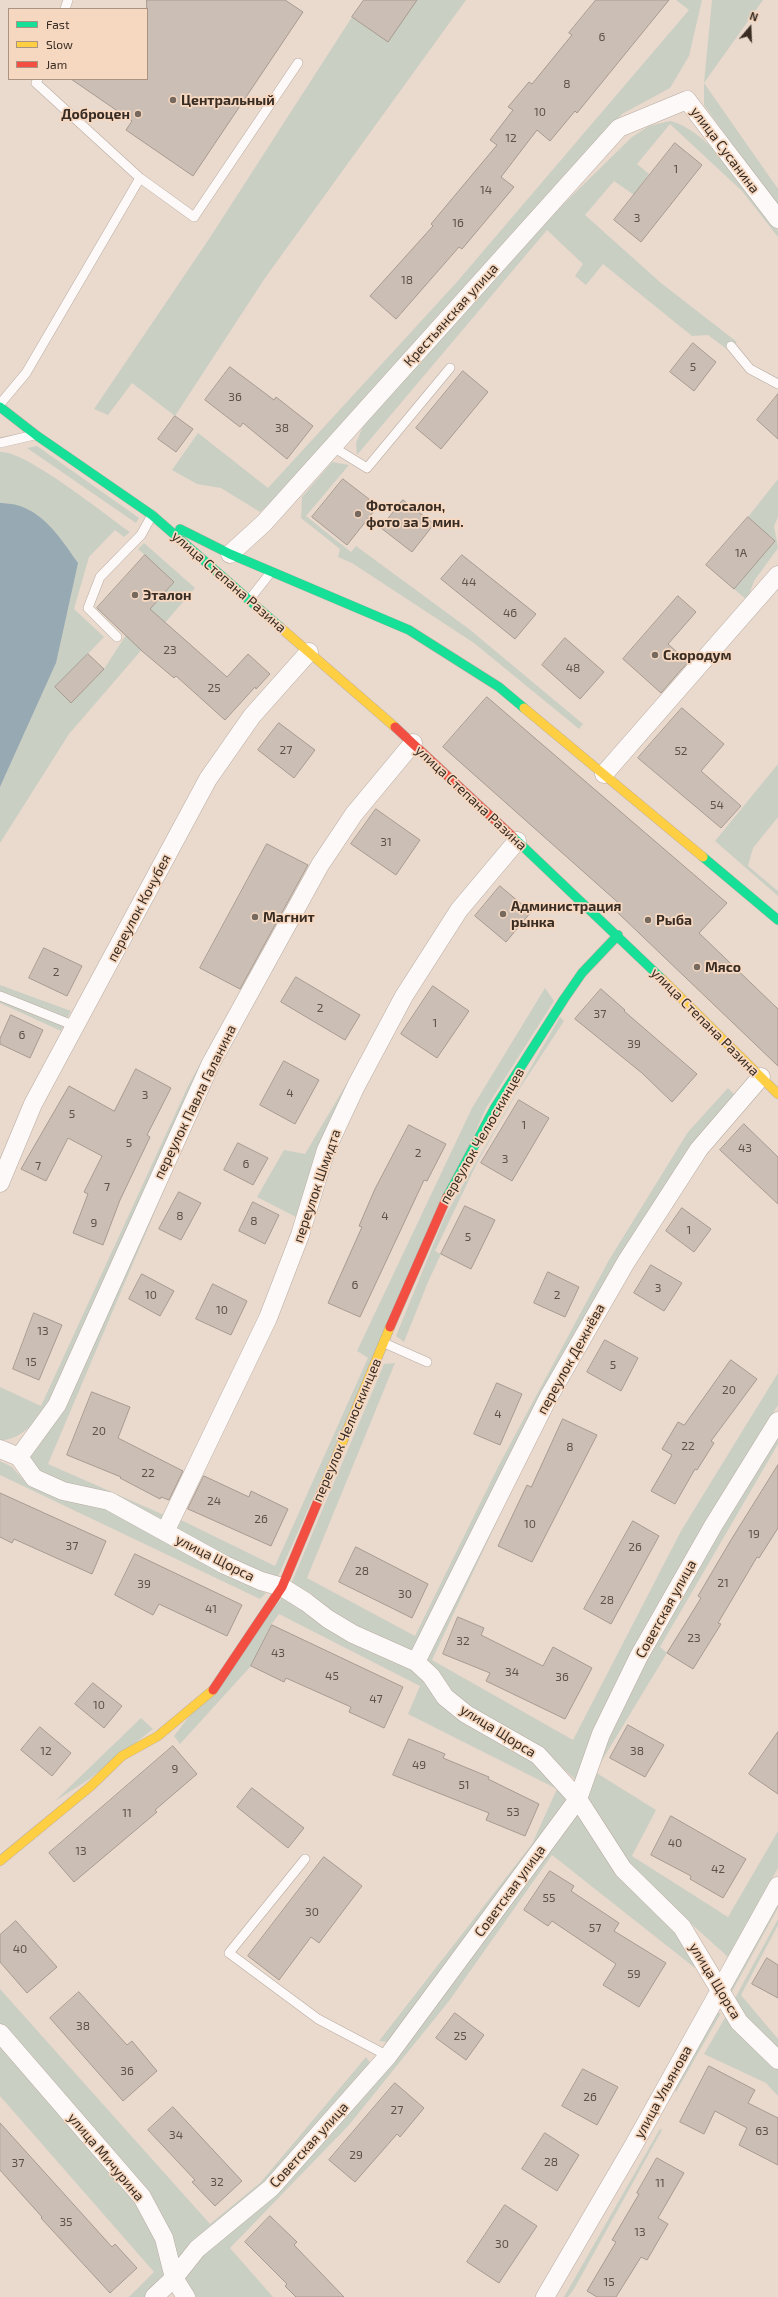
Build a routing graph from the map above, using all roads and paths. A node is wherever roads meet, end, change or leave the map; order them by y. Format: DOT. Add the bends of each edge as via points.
graph roads {
  1 [pos="298,63"];
  2 [pos="38,80"];
  3 [pos="687,100"];
  4 [pos="140,178"];
  5 [pos="778,218"];
  6 [pos="731,346"];
  7 [pos="450,368"];
  8 [pos="778,384"];
  9 [pos="0,404"];
  10 [pos="0,407"];
  11 [pos="36,435"];
  12 [pos="0,443"];
  13 [pos="333,447"];
  14 [pos="152,515"];
  15 [pos="230,554"];
  16 [pos="271,572"];
  17 [pos="778,575"];
  18 [pos="249,600"];
  19 [pos="117,637"];
  20 [pos="309,652"];
  21 [pos="413,743"];
  22 [pos="604,774"];
  23 [pos="517,841"];
  24 [pos="778,920"];
  25 [pos="618,935"];
  26 [pos="0,996"];
  27 [pos="75,1026"];
  28 [pos="761,1077"];
  29 [pos="778,1094"];
  30 [pos="0,1183"];
  31 [pos="384,1343"];
  32 [pos="427,1362"];
  33 [pos="778,1421"];
  34 [pos="0,1449"];
  35 [pos="19,1457"];
  36 [pos="165,1532"];
  37 [pos="282,1587"];
  38 [pos="416,1662"];
  39 [pos="578,1799"];
  40 [pos="305,1858"];
  41 [pos="0,1861"];
  42 [pos="778,1886"];
  43 [pos="720,1990"];
  44 [pos="0,2033"];
  45 [pos="388,2056"];
  46 [pos="778,2060"];
  47 [pos="174,2278"];
  48 [pos="154,2297"];
  49 [pos="186,2297"];
  50 [pos="545,2297"];
  1 -- 4 [label="lane" via="194,217"];
  2 -- 4 [label="lane" via="36,83"];
  3 -- 5 [label="street, улица Сусанина"];
  3 -- 13 [label="street, Крестьянская улица" via="619,128"];
  4 -- 9 [label="lane" via="26,373"];
  6 -- 8 [label="lane" via="750,369"];
  7 -- 13 [label="lane" via="367,468"];
  10 -- 11 [label="main road, улица Степана Разина"];
  11 -- 12 [label="lane"];
  11 -- 14 [label="main road, улица Степана Разина"];
  13 -- 15 [label="street, Крестьянская улица" via="264,523"];
  14 -- 15 [label="main road, улица Степана Разина"];
  14 -- 18 [label="main road, улица Степана Разина"];
  14 -- 19 [label="lane" via="140,534 100,577 88,608"];
  15 -- 16 [label="main road, улица Степана Разина"];
  16 -- 18 [label="lane"];
  16 -- 22 [label="main road, улица Степана Разина" via="409,630 499,687"];
  17 -- 22 [label="street"];
  18 -- 20 [label="main road, улица Степана Разина"];
  20 -- 21 [label="main road, улица Степана Разина"];
  20 -- 27 [label="street, переулок Кочубея" via="252,716 208,779"];
  21 -- 23 [label="main road, улица Степана Разина"];
  21 -- 35 [label="street, переулок Павла Галанина" via="354,814 320,865 211,1063 57,1405"];
  22 -- 24 [label="main road, улица Степана Разина"];
  23 -- 25 [label="main road, улица Степана Разина"];
  23 -- 36 [label="street, переулок Шмидта" via="459,910 404,996 356,1086 326,1150 300,1235 268,1318"];
  25 -- 28 [label="main road, улица Степана Разина"];
  25 -- 31 [label="main road, переулок Челюскинцев" via="582,973 494,1109 438,1213"];
  26 -- 27 [label="lane"];
  27 -- 30 [label="street, переулок Кочубея" via="33,1104"];
  28 -- 29 [label="main road, улица Степана Разина"];
  28 -- 38 [label="street, переулок Дежнёва" via="699,1149 626,1262 548,1398"];
  31 -- 32 [label="lane"];
  31 -- 37 [label="main road, переулок Челюскинцев"];
  33 -- 39 [label="street, Советская улица" via="713,1526 639,1656 601,1734"];
  34 -- 35 [label="street"];
  35 -- 36 [label="street, улица Щорса" via="34,1478 62,1491 109,1501"];
  36 -- 37 [label="street, улица Щорса" via="225,1565"];
  37 -- 38 [label="street, улица Щорса" via="353,1634"];
  37 -- 41 [label="main road, переулок Челюскинцев" via="215,1688 158,1736 122,1756 91,1786"];
  38 -- 39 [label="street, улица Щорса" via="431,1676 445,1697 466,1714 538,1755"];
  39 -- 43 [label="street, улица Щорса" via="623,1869 682,1927"];
  39 -- 45 [label="street, Советская улица"];
  40 -- 45 [label="lane" via="229,1953 318,2019"];
  42 -- 43 [label="street, улица Ульянова"];
  43 -- 46 [label="street, улица Щорса" via="739,2022"];
  43 -- 50 [label="street, улица Ульянова"];
  44 -- 47 [label="street, улица Мичурина" via="142,2197 164,2238"];
  45 -- 47 [label="street, Советская улица" via="271,2188 197,2249"];
  47 -- 48 [label="street, Советская улица"];
  47 -- 49 [label="street, улица Мичурина"];
}
